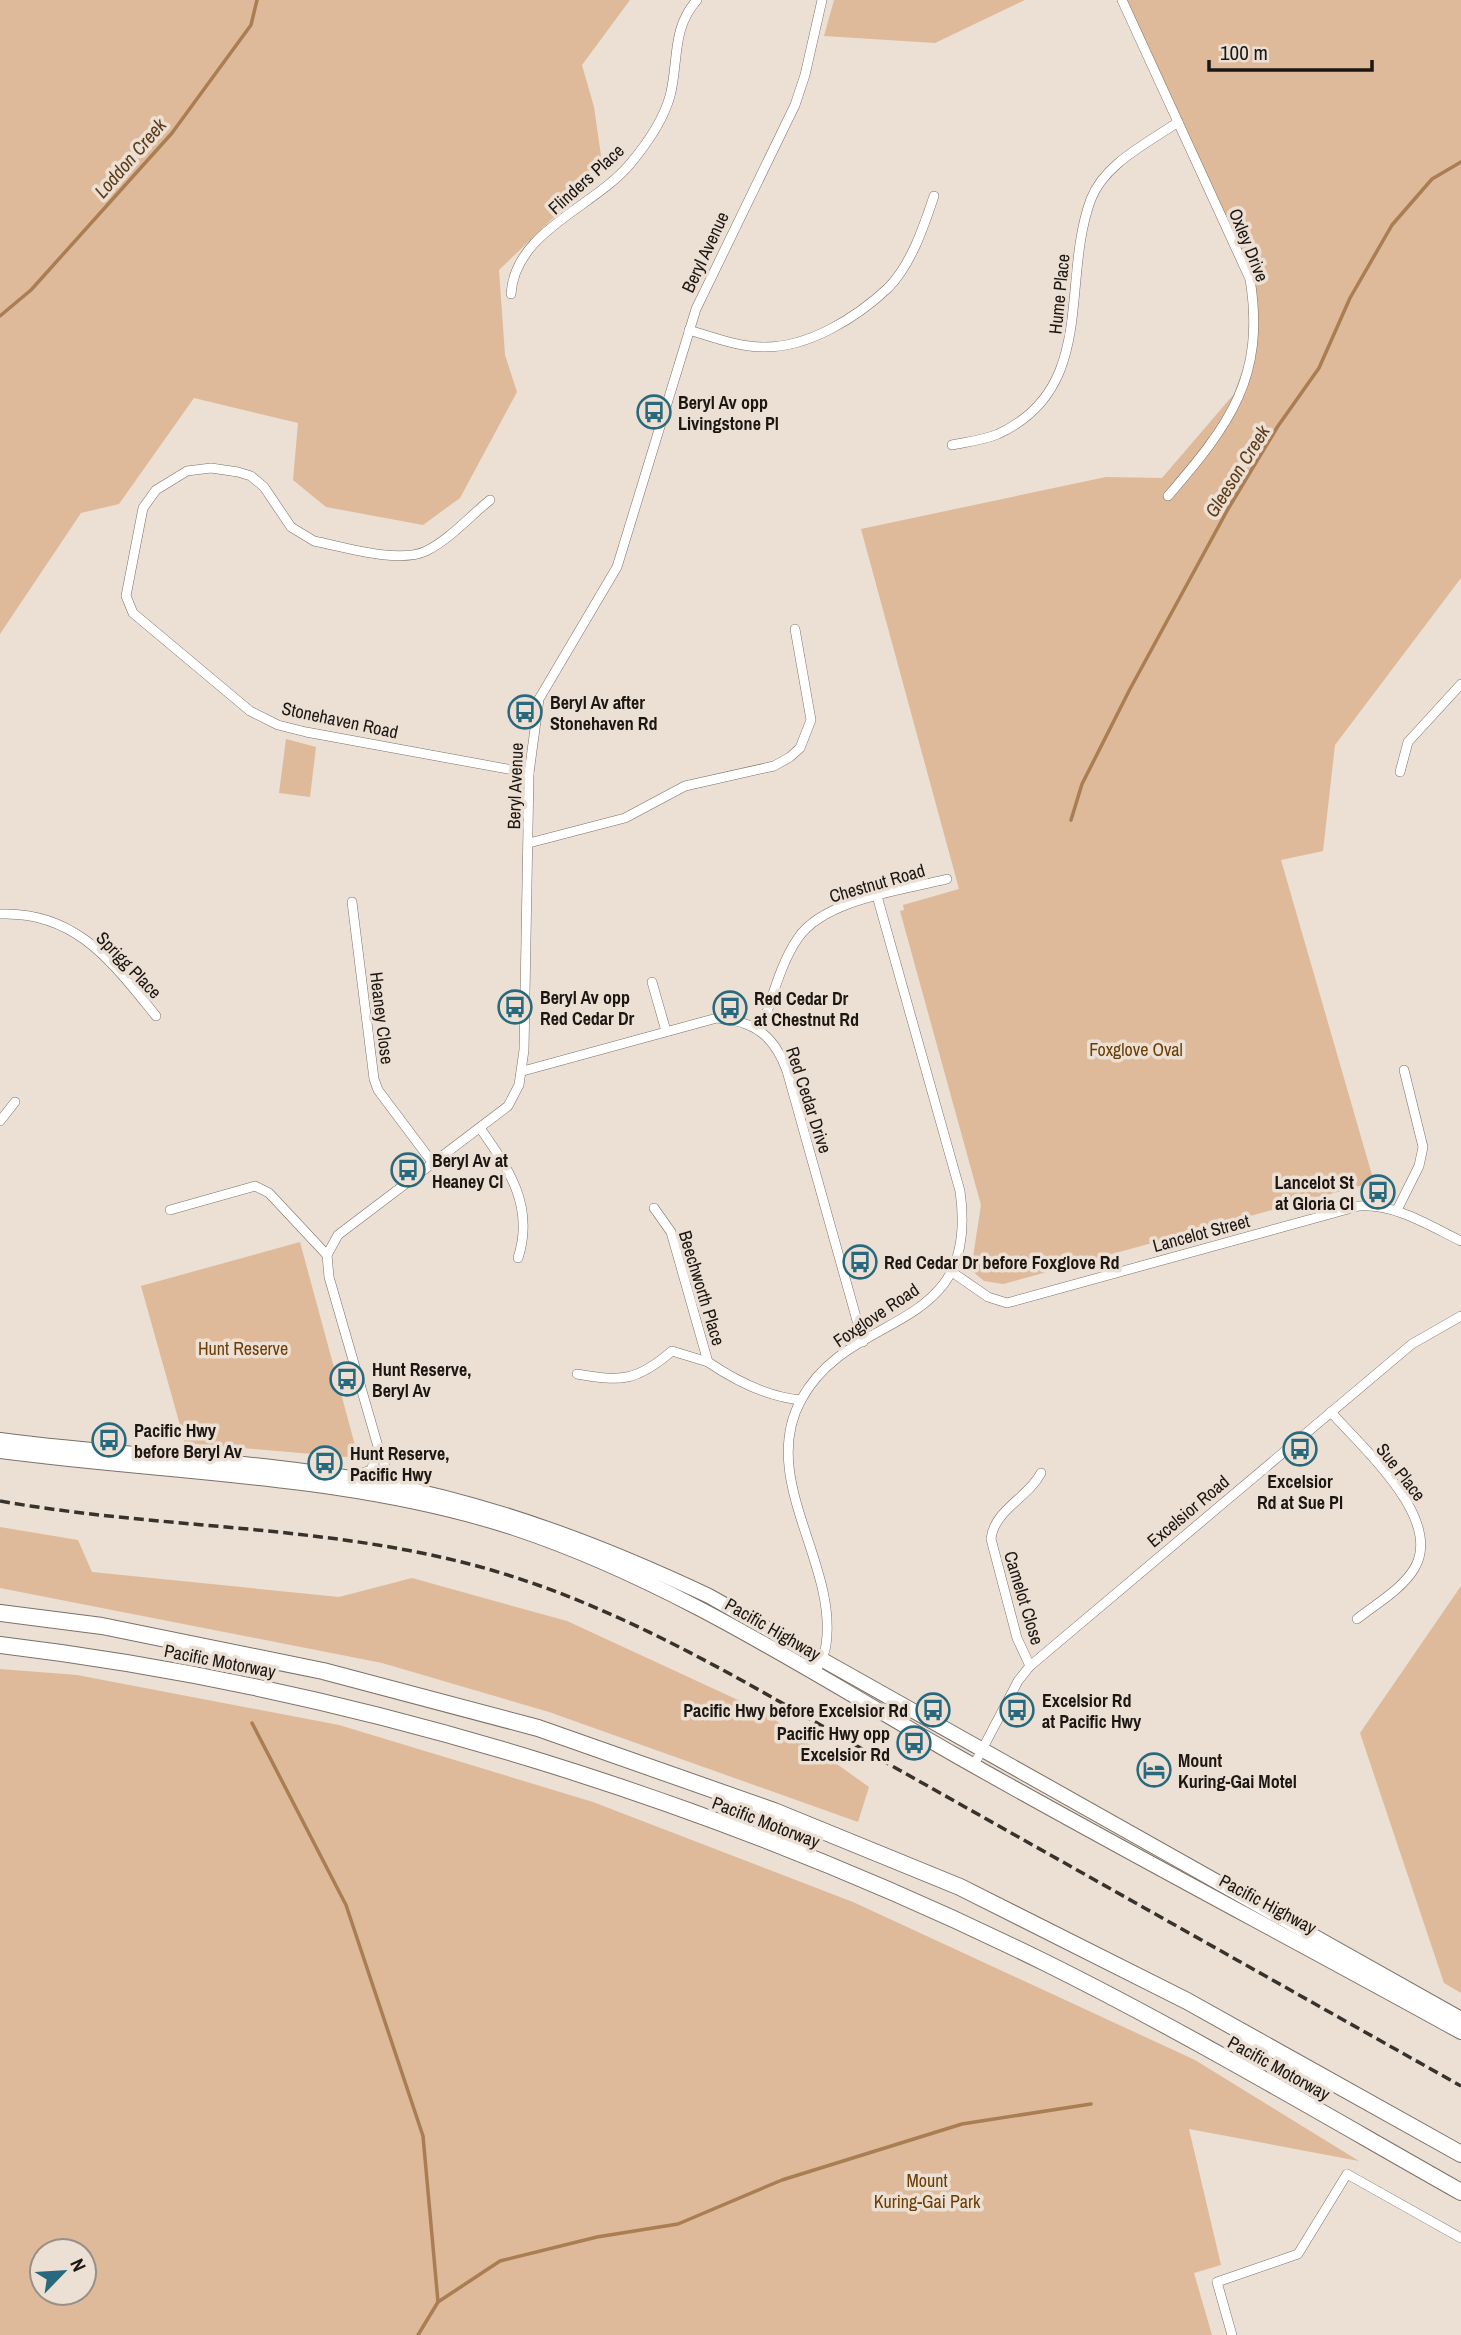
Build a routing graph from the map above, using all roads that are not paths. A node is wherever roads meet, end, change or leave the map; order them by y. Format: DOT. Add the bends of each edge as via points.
graph roads {
  1 [pos="696,0"];
  2 [pos="822,0"];
  3 [pos="1122,0"];
  4 [pos="1178,122"];
  5 [pos="934,196"];
  6 [pos="512,294"];
  7 [pos="689,330"];
  8 [pos="952,445"];
  9 [pos="1168,496"];
  10 [pos="490,500"];
  11 [pos="795,629"];
  12 [pos="1461,684"];
  13 [pos="1400,772"];
  14 [pos="529,773"];
  15 [pos="529,843"];
  16 [pos="947,879"];
  17 [pos="877,896"];
  18 [pos="352,902"];
  19 [pos="0,914"];
  20 [pos="652,982"];
  21 [pos="156,1016"];
  22 [pos="761,1029"];
  23 [pos="666,1031"];
  24 [pos="1404,1070"];
  25 [pos="523,1071"];
  26 [pos="15,1102"];
  27 [pos="0,1121"];
  28 [pos="480,1128"];
  29 [pos="432,1162"];
  30 [pos="654,1208"];
  31 [pos="170,1210"];
  32 [pos="1397,1210"];
  33 [pos="1461,1241"];
  34 [pos="327,1255"];
  35 [pos="518,1258"];
  36 [pos="952,1272"];
  37 [pos="1461,1316"];
  38 [pos="863,1342"];
  39 [pos="708,1362"];
  40 [pos="577,1374"];
  41 [pos="801,1400"];
  42 [pos="1331,1412"];
  43 [pos="0,1440"];
  44 [pos="379,1450"];
  45 [pos="0,1451"];
  46 [pos="1041,1473"];
  47 [pos="340,1477"];
  48 [pos="410,1490"];
  49 [pos="0,1613"];
  50 [pos="1357,1619"];
  51 [pos="0,1645"];
  52 [pos="821,1659"];
  53 [pos="1030,1666"];
  54 [pos="814,1674"];
  55 [pos="981,1750"];
  56 [pos="974,1765"];
  57 [pos="1461,2019"];
  58 [pos="1461,2032"];
  59 [pos="1461,2154"];
  60 [pos="1461,2192"];
  61 [pos="1461,2238"];
  62 [pos="1232,2335"];
  1 -- 6 [label="street, Flinders Place" via="681,23 670,96 654,132 628,167 524,253 513,274"];
  2 -- 7 [label="street, Beryl Avenue" via="806,75 791,114 703,291"];
  3 -- 4 [label="street, Oxley Drive"];
  4 -- 8 [label="street, Hume Place" via="1124,158 1092,197 1069,346 1054,387 1029,416 997,435"];
  4 -- 9 [label="street, Oxley Drive" via="1250,279 1254,353 1240,399"];
  5 -- 7 [label="street" via="925,224 888,287 829,329 788,345 762,347"];
  7 -- 14 [label="street, Beryl Avenue" via="617,567 539,699"];
  10 -- 14 [label="street, Stonehaven Road" via="426,552 389,555 314,541 292,527 251,476 199,469 176,476 150,497 139,521 126,596 133,613 168,645 264,719 306,732"];
  11 -- 15 [label="street" via="811,720 804,740 790,757 761,769 685,786 625,818"];
  12 -- 13 [label="street" via="1408,742"];
  14 -- 15 [label="street, Beryl Avenue"];
  15 -- 25 [label="street, Beryl Avenue"];
  16 -- 17 [label="street, Chestnut Road"];
  17 -- 22 [label="street, Chestnut Road" via="835,910 808,927 790,951"];
  17 -- 36 [label="street, Foxglove Road" via="960,1191 962,1242"];
  18 -- 29 [label="street, Heaney Close" via="374,1079"];
  19 -- 21 [label="street, Sprigg Place" via="30,913 87,942"];
  20 -- 23 [label="street"];
  22 -- 23 [label="street" via="717,1018"];
  22 -- 38 [label="street, Red Cedar Drive" via="781,1052 787,1070"];
  23 -- 25 [label="street"];
  24 -- 32 [label="street" via="1423,1147 1419,1166"];
  25 -- 28 [label="street, Beryl Avenue" via="508,1106"];
  26 -- 27 [label="street"];
  28 -- 29 [label="street, Beryl Avenue"];
  28 -- 35 [label="street" via="515,1180 524,1234"];
  29 -- 34 [label="street, Beryl Avenue" via="338,1236"];
  30 -- 39 [label="street, Beechworth Place" via="671,1232"];
  31 -- 34 [label="street" via="255,1186 269,1193"];
  32 -- 33 [label="street, Lancelot Street"];
  32 -- 36 [label="street, Lancelot Street" via="1359,1206 1007,1303 988,1297"];
  34 -- 44 [label="street" via="328,1277"];
  36 -- 38 [label="street, Foxglove Road" via="917,1310"];
  37 -- 42 [label="street, Excelsior Road" via="1412,1344"];
  38 -- 41 [label="street, Foxglove Road" via="816,1378"];
  39 -- 40 [label="street" via="672,1351 647,1372 611,1380"];
  39 -- 41 [label="street, Beechworth Place" via="777,1398"];
  41 -- 52 [label="street, Foxglove Road" via="790,1436 790,1467 821,1588 826,1645"];
  42 -- 50 [label="street, Sue Place" via="1411,1507 1421,1539 1413,1571"];
  42 -- 53 [label="street, Excelsior Road"];
  43 -- 47 [label="main road, Pacific Highway"];
  44 -- 47 [label="street" via="371,1470"];
  44 -- 48 [label="street" via="392,1480"];
  45 -- 54 [label="main road, Pacific Highway" via="331,1486 472,1516 596,1558"];
  46 -- 53 [label="street, Camelot Close" via="995,1523 991,1539 1017,1637"];
  47 -- 48 [label="main road, Pacific Highway"];
  48 -- 52 [label="main road, Pacific Highway" via="515,1517 601,1547 709,1597"];
  49 -- 59 [label="highway, Pacific Motorway" via="102,1626 323,1671 538,1728 774,1811 972,1893 1187,2001"];
  51 -- 60 [label="highway, Pacific Motorway" via="87,1655 309,1698 521,1756 764,1838 1045,1963"];
  52 -- 54 [label="street, Foxglove Road"];
  52 -- 55 [label="main road, Pacific Highway"];
  53 -- 55 [label="street, Excelsior Road"];
  54 -- 56 [label="main road, Pacific Highway"];
  55 -- 56 [label="street, Excelsior Road"];
  55 -- 57 [label="main road, Pacific Highway"];
  56 -- 58 [label="main road, Pacific Highway"];
  61 -- 62 [label="street" via="1347,2174 1297,2254 1217,2282"];
}
